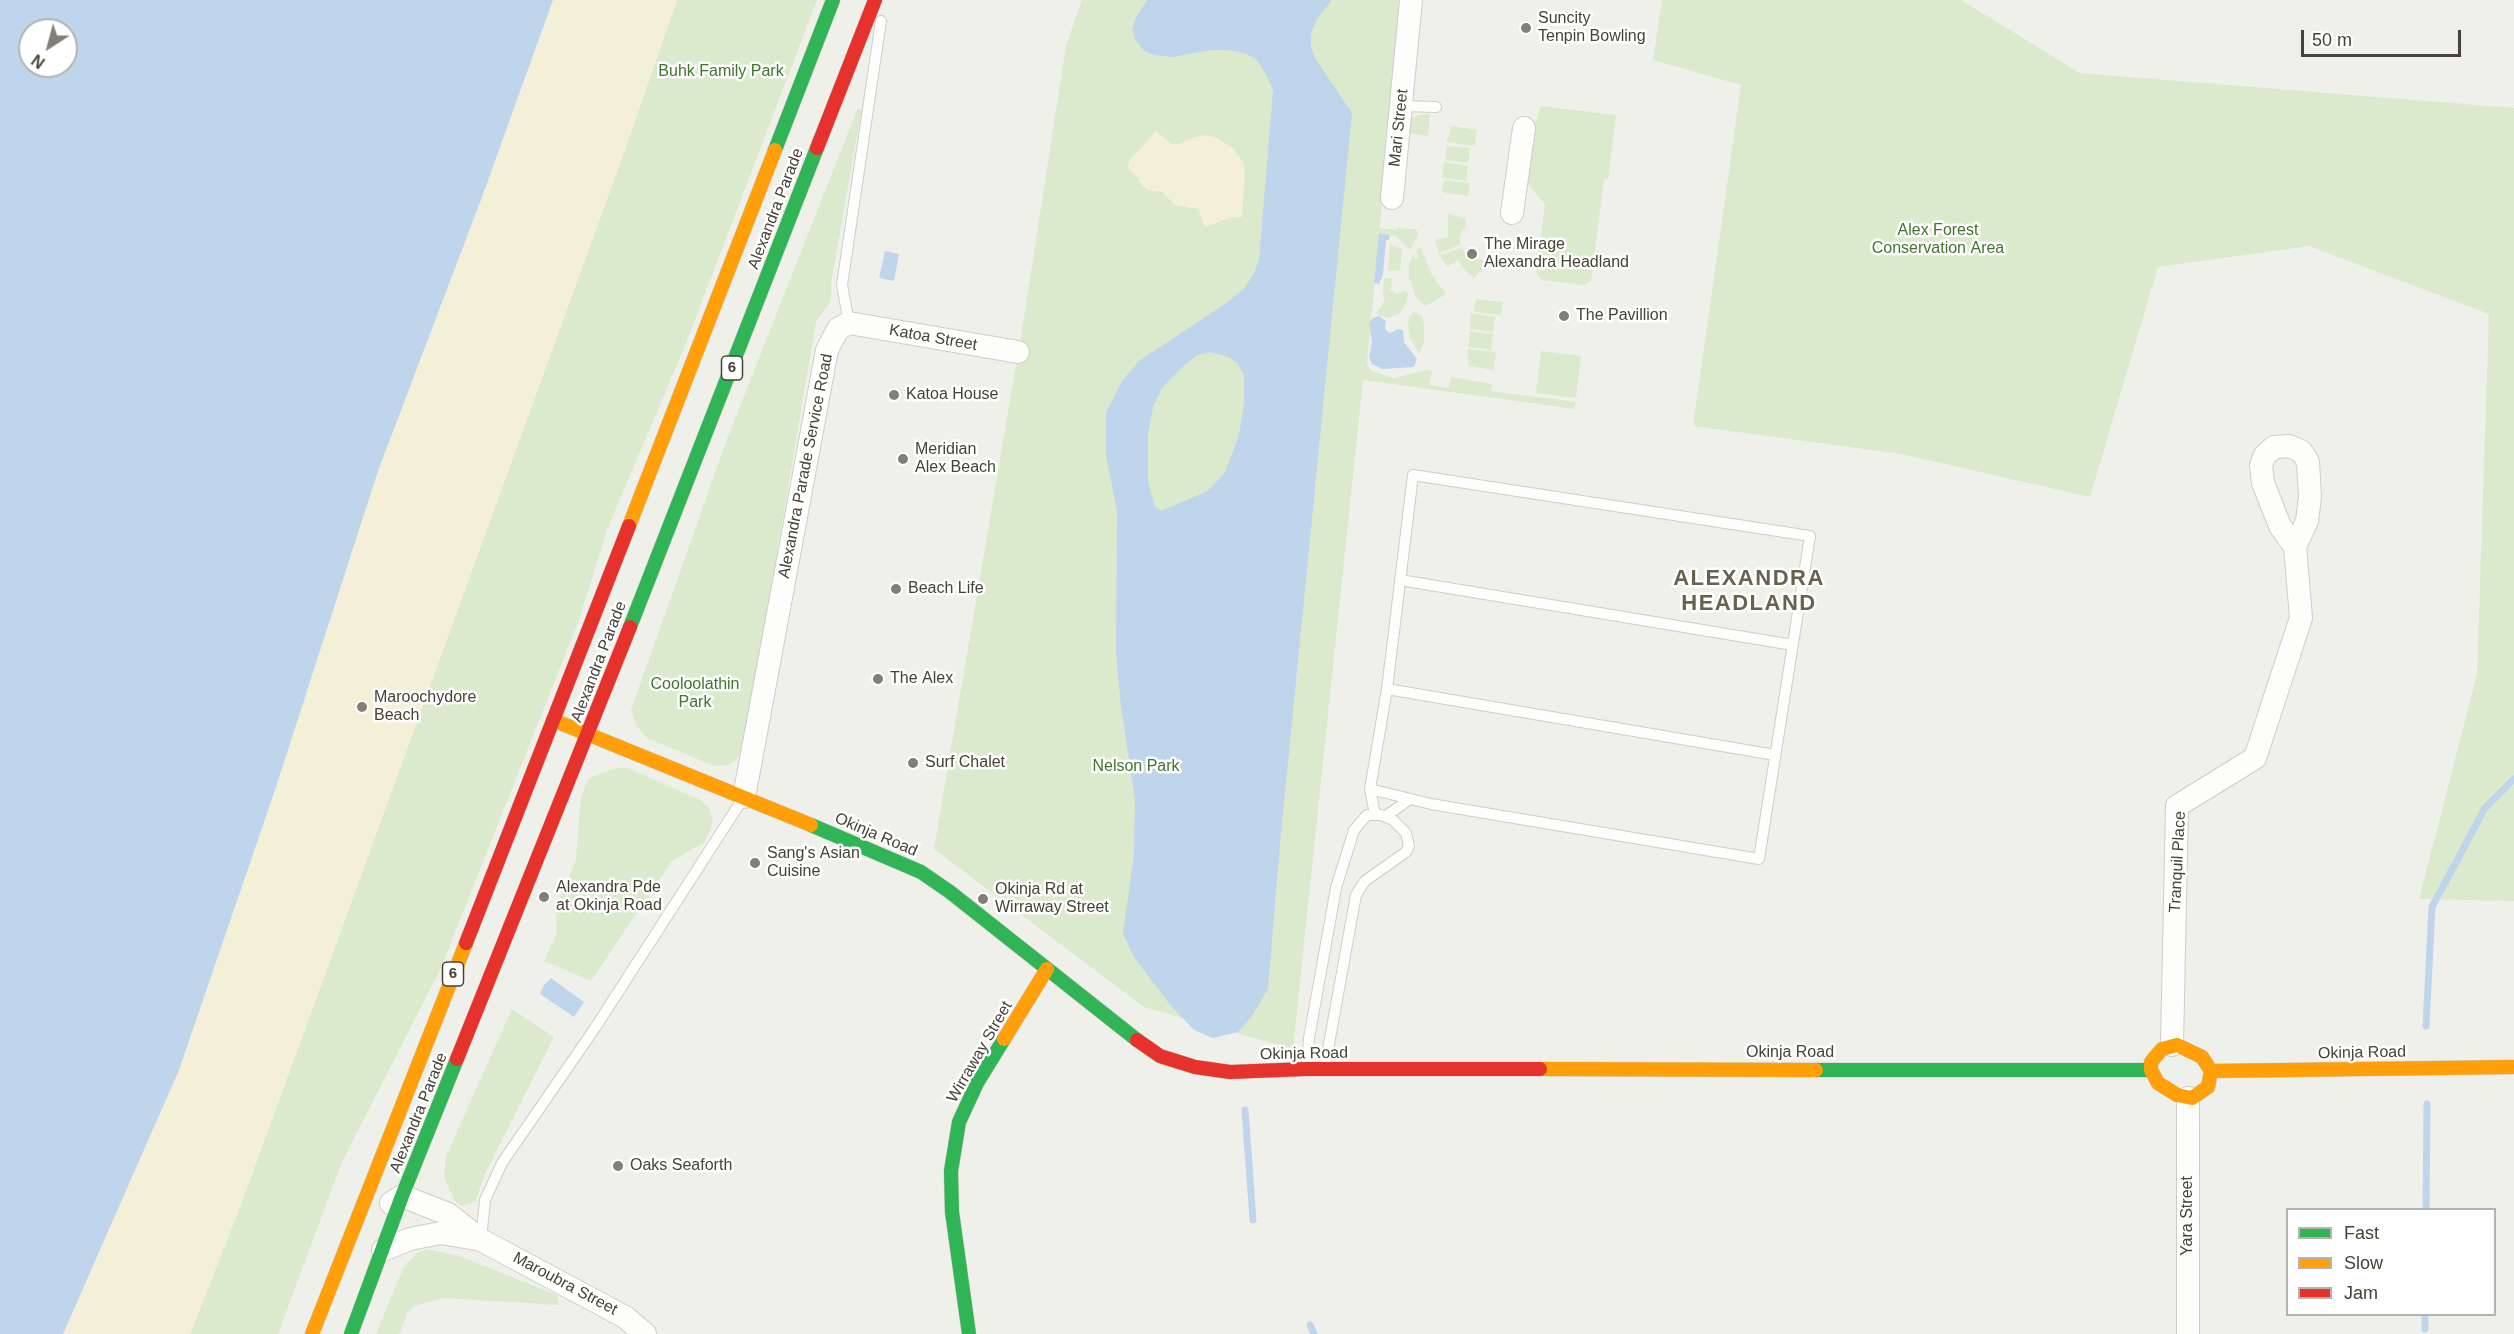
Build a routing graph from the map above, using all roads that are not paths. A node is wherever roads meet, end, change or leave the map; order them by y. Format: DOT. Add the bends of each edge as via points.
graph roads {
  1 [pos="833,0"];
  2 [pos="875,0"];
  3 [pos="882,0"];
  4 [pos="1411,0"];
  5 [pos="1401,106"];
  6 [pos="1436,107"];
  7 [pos="1524,128"];
  8 [pos="1392,198"];
  9 [pos="1512,213"];
  10 [pos="849,323"];
  11 [pos="1018,352"];
  12 [pos="2295,548"];
  13 [pos="1400,580"];
  14 [pos="1792,645"];
  15 [pos="1387,690"];
  16 [pos="553,720"];
  17 [pos="588,736"];
  18 [pos="1775,755"];
  19 [pos="1370,789"];
  20 [pos="744,797"];
  21 [pos="1410,799"];
  22 [pos="1380,815"];
  23 [pos="1047,969"];
  24 [pos="2172,1045"];
  25 [pos="2514,1067"];
  26 [pos="1306,1069"];
  27 [pos="1324,1070"];
  28 [pos="2151,1070"];
  29 [pos="2211,1071"];
  30 [pos="2188,1098"];
  31 [pos="402,1196"];
  32 [pos="352,1228"];
  33 [pos="481,1240"];
  34 [pos="382,1250"];
  35 [pos="312,1334"];
  36 [pos="351,1334"];
  37 [pos="645,1334"];
  38 [pos="969,1334"];
  39 [pos="2188,1334"];
  1 -- 16 [label="main road, Alexandra Parade / 6"];
  2 -- 17 [label="main road, Alexandra Parade / 6"];
  3 -- 10 [label="lane" via="842,285"];
  4 -- 5 [label="street, Mari Street"];
  5 -- 6 [label="lane"];
  5 -- 8 [label="street, Mari Street"];
  7 -- 9 [label="street"];
  10 -- 11 [label="street, Katoa Street"];
  10 -- 20 [label="street, Alexandra Parade Service Road" via="838,329 827,350"];
  12 -- 24 [label="street, Tranquil Place" via="2301,618 2255,758 2177,806"];
  13 -- 14 [label="lane"];
  13 -- 14 [label="lane" via="1413,475 1810,536"];
  13 -- 15 [label="lane"];
  14 -- 18 [label="lane"];
  15 -- 18 [label="lane"];
  15 -- 19 [label="lane"];
  16 -- 17 [label="main road, Okinja Road"];
  16 -- 32 [label="main road, Alexandra Parade / 6"];
  17 -- 20 [label="main road, Okinja Road"];
  17 -- 31 [label="main road, Alexandra Parade / 6"];
  18 -- 21 [label="lane" via="1759,860"];
  19 -- 21 [label="lane"];
  19 -- 22 [label="lane"];
  20 -- 23 [label="main road, Okinja Road" via="921,872"];
  20 -- 33 [label="lane" via="595,1028 502,1163 485,1200"];
  21 -- 22 [label="lane"];
  22 -- 26 [label="lane" via="1367,815 1354,830 1336,888"];
  22 -- 27 [label="lane" via="1406,833 1409,846 1365,881 1356,895"];
  23 -- 26 [label="main road, Okinja Road" via="1160,1056 1230,1072"];
  23 -- 38 [label="main road, Wirraway Street" via="977,1083 959,1122 951,1171 952,1212"];
  24 -- 28 [label="main road" via="2156,1055"];
  24 -- 29 [label="main road" via="2202,1057"];
  25 -- 29 [label="main road, Okinja Road"];
  26 -- 27 [label="main road, Okinja Road"];
  27 -- 28 [label="main road, Okinja Road"];
  28 -- 30 [label="main road" via="2158,1083"];
  29 -- 30 [label="main road" via="2208,1087"];
  30 -- 39 [label="street, Yara Street"];
  31 -- 32 [label="street"];
  31 -- 33 [label="street, Maroubra Street" via="448,1214"];
  31 -- 34 [label="main road, Alexandra Parade / 6"];
  32 -- 35 [label="main road, Alexandra Parade / 6"];
  33 -- 34 [label="street, Maroubra Street" via="441,1233"];
  33 -- 37 [label="street, Maroubra Street" via="625,1317"];
  34 -- 36 [label="main road, Alexandra Parade / 6"];
}
